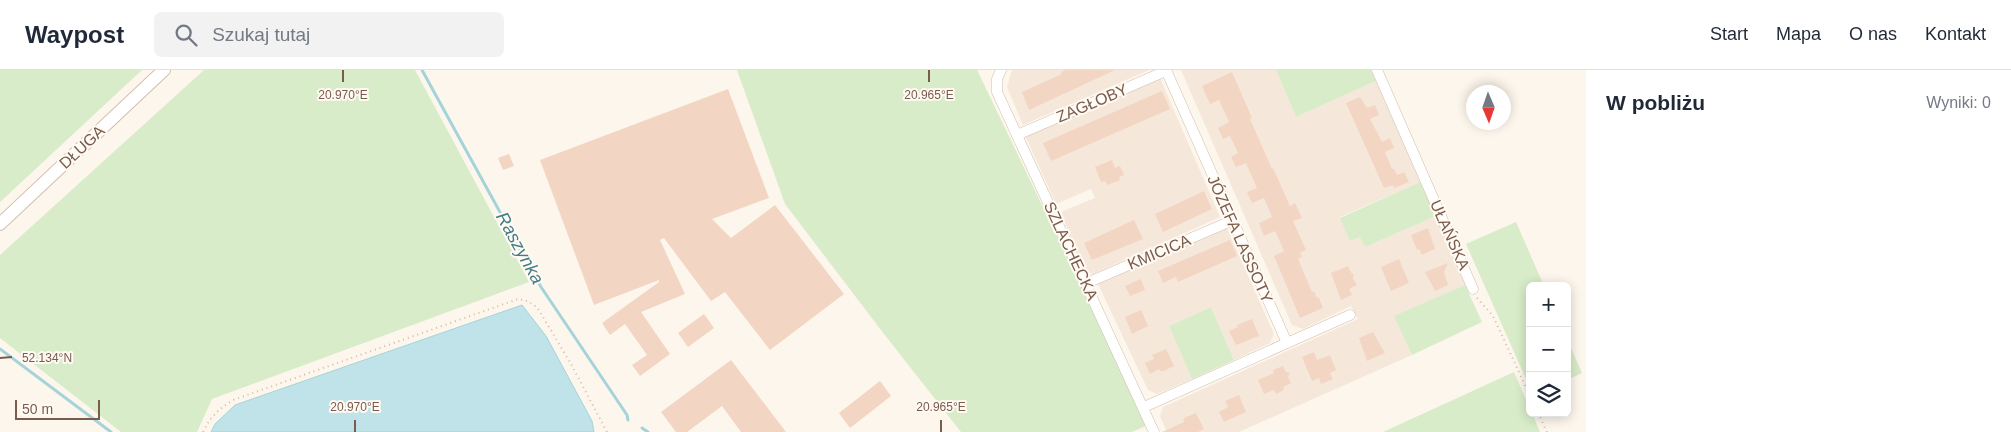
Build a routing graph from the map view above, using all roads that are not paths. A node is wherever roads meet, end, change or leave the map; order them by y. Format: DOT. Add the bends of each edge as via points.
graph roads {
  1 [pos="164,70"];
  2 [pos="1001,70"];
  3 [pos="1377,70"];
  4 [pos="1166,71"];
  5 [pos="1017,135"];
  6 [pos="1231,221"];
  7 [pos="0,224"];
  8 [pos="1087,283"];
  9 [pos="1473,289"];
  10 [pos="1350,315"];
  11 [pos="1287,344"];
  12 [pos="1144,408"];
  13 [pos="1154,432"];
  1 -- 7 [label="street, DŁUGA"];
  2 -- 5 [label="street, SZLACHECKA" via="997,92"];
  3 -- 9 [label="street, UŁAŃSKA"];
  4 -- 5 [label="street, ZAGŁOBY"];
  4 -- 6 [label="street, JÓZEFA LASSOTY"];
  5 -- 8 [label="street, SZLACHECKA"];
  6 -- 8 [label="street, KMICICA"];
  6 -- 11 [label="street, JÓZEFA LASSOTY"];
  8 -- 12 [label="street, SZLACHECKA"];
  10 -- 11 [label="street"];
  11 -- 12 [label="street"];
  12 -- 13 [label="street, SZLACHECKA"];
}
